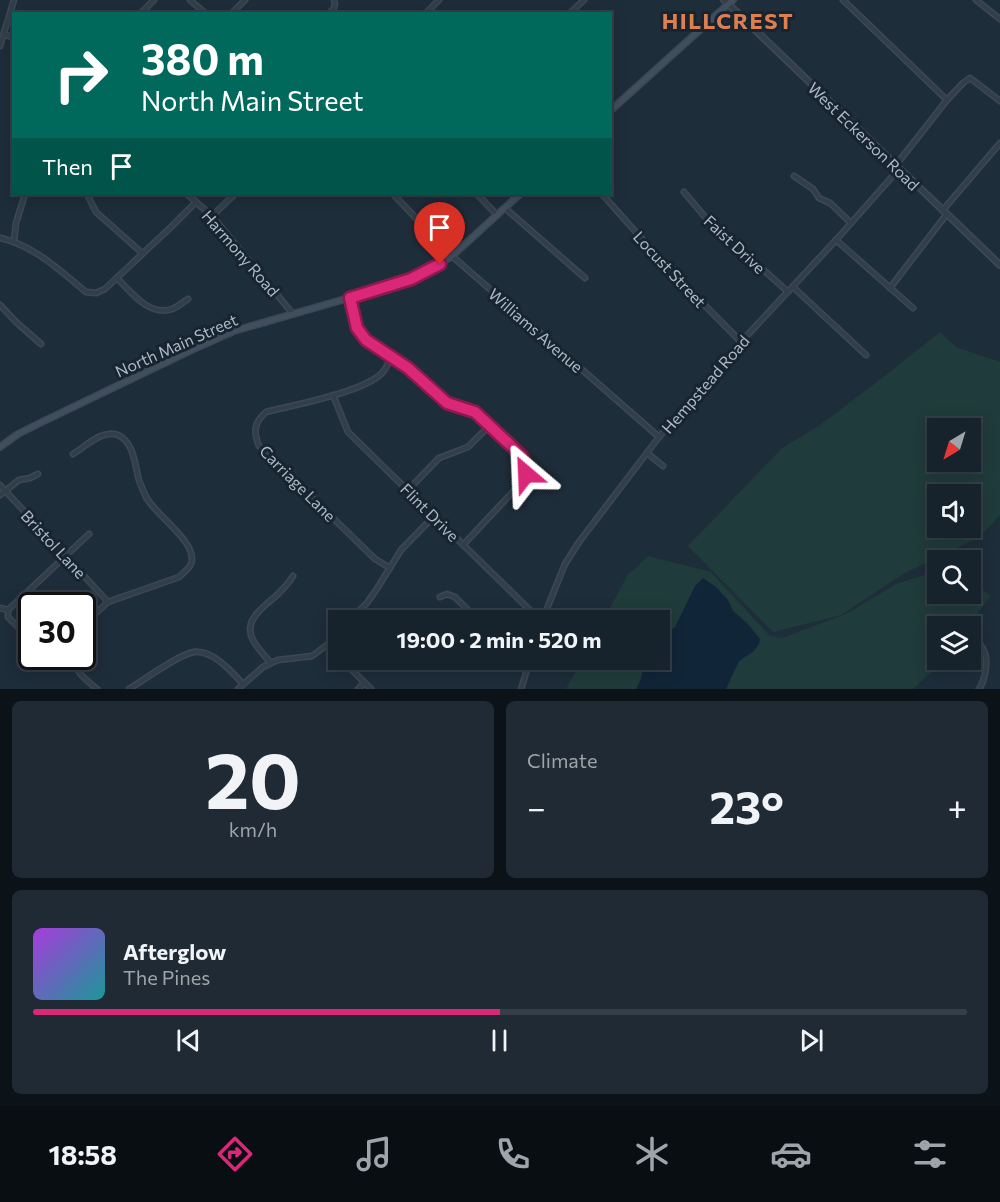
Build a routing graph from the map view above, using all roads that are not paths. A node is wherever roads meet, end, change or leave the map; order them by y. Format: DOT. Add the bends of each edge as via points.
graph roads {
  1 [pos="14,0"];
  2 [pos="154,0"];
  3 [pos="190,0"];
  4 [pos="245,0"];
  5 [pos="439,0"];
  6 [pos="584,0"];
  7 [pos="724,0"];
  8 [pos="843,0"];
  9 [pos="976,0"];
  10 [pos="731,2"];
  11 [pos="142,12"];
  12 [pos="204,12"];
  13 [pos="233,12"];
  14 [pos="427,12"];
  15 [pos="571,12"];
  16 [pos="1000,19"];
  17 [pos="4,34"];
  18 [pos="12,37"];
  19 [pos="0,46"];
  20 [pos="947,100"];
  21 [pos="1000,101"];
  22 [pos="612,109"];
  23 [pos="1000,143"];
  24 [pos="897,167"];
  25 [pos="794,176"];
  26 [pos="684,192"];
  27 [pos="25,195"];
  28 [pos="88,195"];
  29 [pos="189,195"];
  30 [pos="234,195"];
  31 [pos="394,195"];
  32 [pos="478,195"];
  33 [pos="519,195"];
  34 [pos="603,195"];
  35 [pos="196,202"];
  36 [pos="505,207"];
  37 [pos="944,213"];
  38 [pos="496,214"];
  39 [pos="212,216"];
  40 [pos="851,223"];
  41 [pos="0,238"];
  42 [pos="836,240"];
  43 [pos="14,242"];
  44 [pos="142,253"];
  45 [pos="452,256"];
  46 [pos="1000,265"];
  47 [pos="117,278"];
  48 [pos="585,278"];
  49 [pos="793,287"];
  50 [pos="890,288"];
  51 [pos="788,292"];
  52 [pos="350,298"];
  53 [pos="188,299"];
  54 [pos="0,305"];
  55 [pos="913,308"];
  56 [pos="293,314"];
  57 [pos="741,342"];
  58 [pos="41,344"];
  59 [pos="866,355"];
  60 [pos="392,357"];
  61 [pos="333,395"];
  62 [pos="490,425"];
  63 [pos="659,437"];
  64 [pos="0,447"];
  65 [pos="647,453"];
  66 [pos="74,454"];
  67 [pos="663,466"];
  68 [pos="38,474"];
  69 [pos="0,485"];
  70 [pos="4,490"];
  71 [pos="408,490"];
  72 [pos="0,495"];
  73 [pos="434,516"];
  74 [pos="89,534"];
  75 [pos="463,544"];
  76 [pos="65,556"];
  77 [pos="390,568"];
  78 [pos="293,576"];
  79 [pos="440,597"];
  80 [pos="108,602"];
  81 [pos="0,608"];
  82 [pos="8,609"];
  83 [pos="360,610"];
  84 [pos="468,610"];
  85 [pos="531,610"];
  86 [pos="546,610"];
  87 [pos="96,614"];
  88 [pos="18,627"];
  89 [pos="327,645"];
  90 [pos="981,645"];
  91 [pos="271,663"];
  92 [pos="77,670"];
  93 [pos="351,670"];
  94 [pos="527,670"];
  95 [pos="364,682"];
  96 [pos="243,684"];
  97 [pos="980,687"];
  98 [pos="97,689"];
  99 [pos="129,689"];
  100 [pos="238,689"];
  101 [pos="358,689"];
  102 [pos="371,689"];
  103 [pos="521,689"];
  104 [pos="987,689"];
  1 -- 17 [label="street"];
  2 -- 11 [label="street"];
  3 -- 12 [label="street"];
  4 -- 13 [label="street"];
  5 -- 14 [label="street"];
  6 -- 15 [label="street"];
  7 -- 10 [label="street, West Eckerson Road"];
  8 -- 20 [label="street"];
  9 -- 16 [label="street"];
  10 -- 22 [label="main road"];
  10 -- 24 [label="street, West Eckerson Road"];
  17 -- 18 [label="street"];
  17 -- 19 [label="street"];
  20 -- 21 [label="street, Hempstead Road" via="970,78"];
  20 -- 24 [label="street, Hempstead Road"];
  23 -- 37 [label="street"];
  24 -- 37 [label="street, West Eckerson Road"];
  24 -- 40 [label="street, Hempstead Road"];
  25 -- 40 [label="street"];
  26 -- 51 [label="street, Faist Drive" via="705,217"];
  27 -- 43 [label="street"];
  28 -- 44 [label="street" via="96,212"];
  29 -- 35 [label="street, Harmony Road"];
  30 -- 39 [label="street"];
  31 -- 45 [label="street, Williams Avenue"];
  32 -- 38 [label="street"];
  33 -- 36 [label="main road, North Main Street"];
  34 -- 57 [label="street, Locust Street"];
  35 -- 39 [label="street, Harmony Road"];
  35 -- 44 [label="street"];
  36 -- 38 [label="main road, North Main Street"];
  36 -- 48 [label="street"];
  37 -- 46 [label="street, West Eckerson Road"];
  37 -- 50 [label="street"];
  38 -- 45 [label="main road, North Main Street"];
  39 -- 56 [label="street, Harmony Road"];
  40 -- 42 [label="street, Hempstead Road"];
  41 -- 43 [label="street"];
  42 -- 49 [label="street, Hempstead Road"];
  42 -- 50 [label="street"];
  43 -- 47 [label="street" via="43,257 86,292 105,289"];
  44 -- 47 [label="street"];
  45 -- 52 [label="main road, North Main Street" via="411,279"];
  45 -- 63 [label="street, Williams Avenue"];
  47 -- 53 [label="street" via="147,306 160,312"];
  49 -- 51 [label="street, Hempstead Road"];
  49 -- 59 [label="street"];
  50 -- 55 [label="street"];
  51 -- 57 [label="street, Hempstead Road"];
  52 -- 56 [label="main road, North Main Street"];
  52 -- 60 [label="street" via="357,328 366,340"];
  54 -- 58 [label="street"];
  56 -- 64 [label="main road, North Main Street" via="216,338 18,434"];
  57 -- 63 [label="street, Hempstead Road"];
  60 -- 61 [label="street, Carriage Lane" via="382,373 368,383"];
  60 -- 62 [label="street" via="447,403 475,412"];
  61 -- 71 [label="street, Flint Drive" via="348,432"];
  61 -- 77 [label="street, Carriage Lane" via="266,412 257,424 255,436 259,446 375,559"];
  62 -- 71 [label="street" via="468,447 439,458"];
  62 -- 75 [label="street" via="522,456 526,474"];
  63 -- 65 [label="street, Hempstead Road"];
  65 -- 67 [label="street"];
  65 -- 86 [label="street, Hempstead Road" via="565,564"];
  66 -- 80 [label="street" via="101,436 121,436 130,449 148,500 192,552 192,563 179,577"];
  68 -- 70 [label="street"];
  69 -- 70 [label="street, Bristol Lane"];
  70 -- 72 [label="street"];
  70 -- 76 [label="street, Bristol Lane"];
  71 -- 73 [label="street, Flint Drive"];
  73 -- 75 [label="street, Flint Drive"];
  73 -- 77 [label="street" via="401,550"];
  74 -- 76 [label="street"];
  75 -- 85 [label="street, Flint Drive"];
  76 -- 80 [label="street, Bristol Lane"];
  76 -- 82 [label="street"];
  77 -- 83 [label="street"];
  78 -- 91 [label="street" via="250,624 253,640"];
  79 -- 84 [label="street" via="453,596"];
  80 -- 87 [label="street"];
  81 -- 82 [label="street"];
  82 -- 88 [label="street" via="8,617"];
  89 -- 91 [label="street" via="312,656"];
  90 -- 97 [label="street" via="986,656"];
  91 -- 96 [label="street"];
  92 -- 98 [label="street"];
  93 -- 95 [label="street"];
  94 -- 103 [label="street"];
  95 -- 101 [label="street"];
  95 -- 102 [label="street"];
  96 -- 99 [label="street" via="210,655 194,652"];
  96 -- 100 [label="street"];
  97 -- 104 [label="street"];
}
